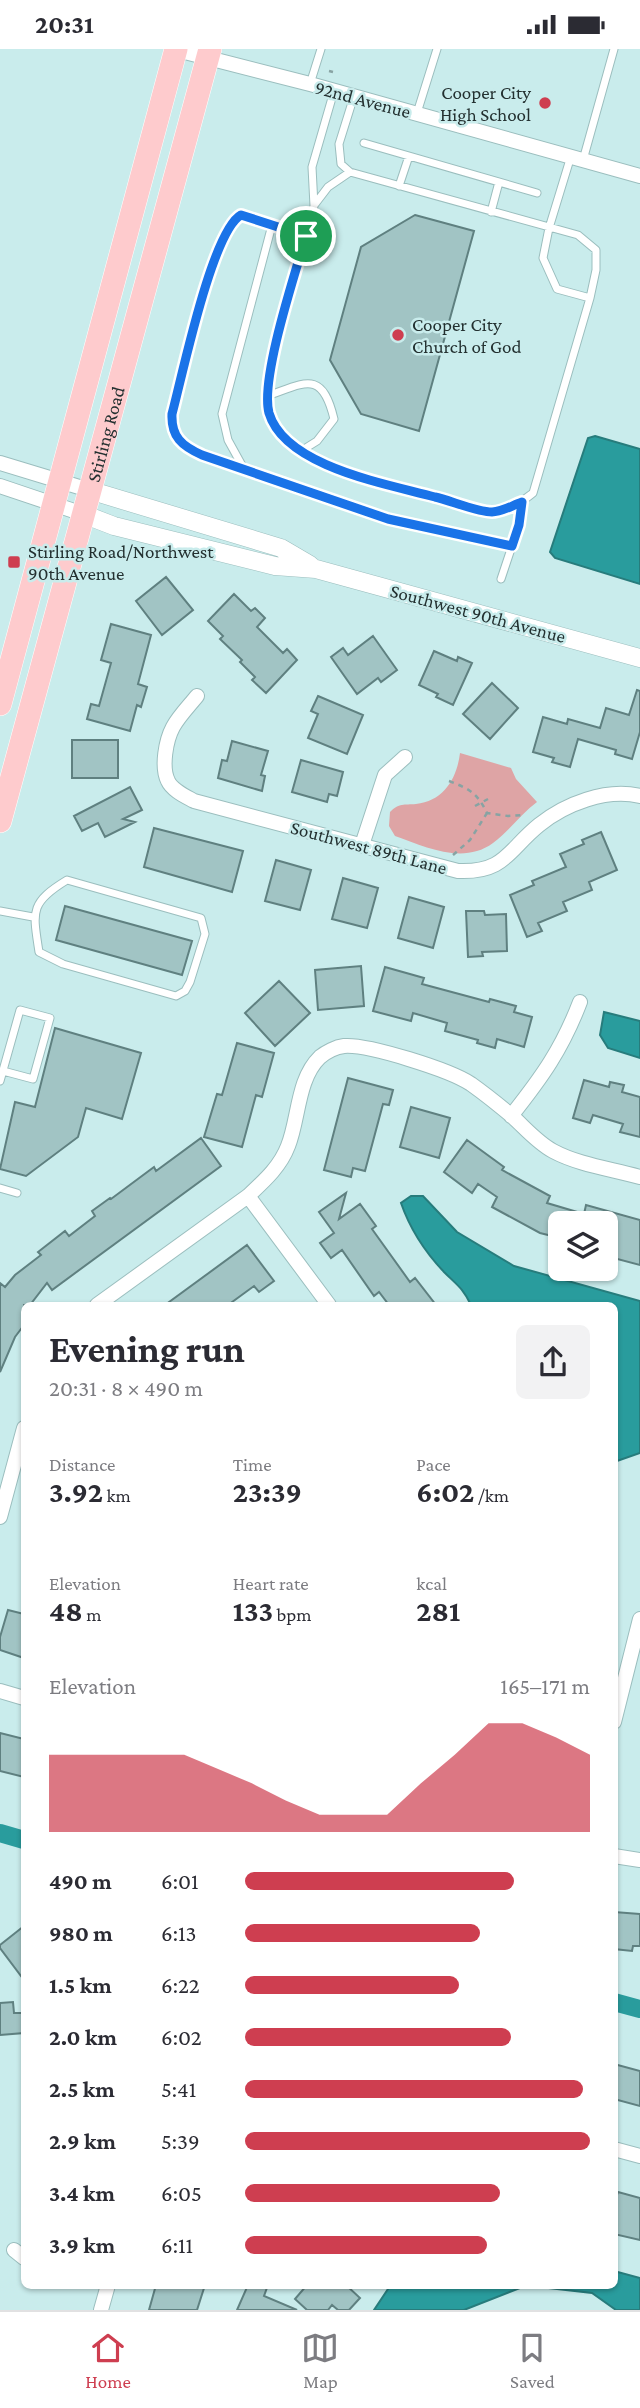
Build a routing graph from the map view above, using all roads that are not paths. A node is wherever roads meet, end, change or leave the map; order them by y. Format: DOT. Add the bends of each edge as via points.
graph roads {
  1 [pos="175,49"];
  2 [pos="321,49"];
  3 [pos="437,49"];
  4 [pos="614,49"];
  5 [pos="209,53"];
  6 [pos="310,84"];
  7 [pos="334,91"];
  8 [pos="354,96"];
  9 [pos="417,114"];
  10 [pos="364,143"];
  11 [pos="409,156"];
  12 [pos="577,158"];
  13 [pos="350,172"];
  14 [pos="640,176"];
  15 [pos="499,183"];
  16 [pos="399,186"];
  17 [pos="537,193"];
  18 [pos="314,206"];
  19 [pos="491,212"];
  20 [pos="272,225"];
  21 [pos="549,227"];
  22 [pos="306,236"];
  23 [pos="590,298"];
  24 [pos="267,396"];
  25 [pos="301,451"];
  26 [pos="0,463"];
  27 [pos="244,469"];
  28 [pos="61,481"];
  29 [pos="0,486"];
  30 [pos="89,490"];
  31 [pos="522,502"];
  32 [pos="55,506"];
  33 [pos="83,514"];
  34 [pos="512,546"];
  35 [pos="316,569"];
  36 [pos="501,579"];
  37 [pos="640,658"];
  38 [pos="197,696"];
  39 [pos="0,704"];
  40 [pos="405,757"];
  41 [pos="640,796"];
  42 [pos="0,821"];
  43 [pos="362,845"];
  44 [pos="0,911"];
  45 [pos="33,917"];
  46 [pos="580,1002"];
  47 [pos="3,1070"];
  48 [pos="0,1081"];
  49 [pos="511,1116"];
  50 [pos="640,1177"];
  51 [pos="0,1188"];
  52 [pos="16,1193"];
  53 [pos="248,1196"];
  54 [pos="101,1302"];
  55 [pos="327,1302"];
  56 [pos="21,1435"];
  57 [pos="6,1472"];
  58 [pos="0,1517"];
  59 [pos="640,1619"];
  60 [pos="0,1691"];
  61 [pos="21,1697"];
  62 [pos="618,1706"];
  63 [pos="618,1857"];
  64 [pos="640,1860"];
  65 [pos="618,2150"];
  66 [pos="640,2156"];
  67 [pos="105,2289"];
  68 [pos="102,2310"];
  1 -- 5 [label="street, 92nd Avenue"];
  1 -- 28 [label="main road, Stirling Road"];
  2 -- 6 [label="lane"];
  3 -- 9 [label="lane"];
  4 -- 12 [label="lane"];
  5 -- 6 [label="street, 92nd Avenue"];
  5 -- 30 [label="main road, Stirling Road"];
  6 -- 7 [label="street, 92nd Avenue"];
  7 -- 8 [label="street, 92nd Avenue"];
  7 -- 18 [label="lane" via="312,167"];
  8 -- 9 [label="street, 92nd Avenue"];
  8 -- 13 [label="lane" via="339,144 341,164"];
  9 -- 12 [label="street, 92nd Avenue"];
  10 -- 11 [label="lane"];
  11 -- 15 [label="lane"];
  11 -- 16 [label="lane"];
  12 -- 14 [label="street, 92nd Avenue"];
  12 -- 21 [label="lane"];
  13 -- 16 [label="lane"];
  13 -- 18 [label="lane" via="328,187"];
  15 -- 17 [label="lane"];
  15 -- 19 [label="lane"];
  16 -- 19 [label="lane"];
  18 -- 22 [label="lane"];
  19 -- 21 [label="lane"];
  20 -- 22 [label="lane"];
  20 -- 27 [label="lane" via="222,414 228,440"];
  20 -- 27 [label="lane" via="241,215 232,224 210,271 172,414 174,432 183,445"];
  21 -- 23 [label="lane" via="543,258 557,289"];
  21 -- 23 [label="lane" via="578,235 596,250"];
  22 -- 24 [label="lane"];
  23 -- 31 [label="lane" via="533,493"];
  24 -- 25 [label="lane" via="281,436"];
  24 -- 25 [label="lane" via="303,382 314,384 326,395 334,419 317,442"];
  25 -- 31 [label="lane" via="334,469 492,512"];
  26 -- 28 [label="street"];
  27 -- 34 [label="lane" via="388,519"];
  28 -- 30 [label="street"];
  28 -- 32 [label="main road, Stirling Road"];
  29 -- 32 [label="street"];
  30 -- 33 [label="main road, Stirling Road"];
  30 -- 35 [label="street, Southwest 90th Avenue" via="281,548"];
  31 -- 34 [label="lane"];
  32 -- 33 [label="street"];
  32 -- 39 [label="main road, Stirling Road"];
  33 -- 35 [label="street, Southwest 90th Avenue" via="275,566"];
  33 -- 42 [label="main road, Stirling Road"];
  34 -- 36 [label="lane"];
  35 -- 37 [label="street, Southwest 90th Avenue"];
  38 -- 43 [label="street, Southwest 89th Lane" via="173,727 165,758 167,780 178,791 194,801"];
  40 -- 43 [label="street" via="385,775"];
  41 -- 43 [label="street, Southwest 89th Lane" via="592,798 561,808 505,860 483,870 458,871"];
  44 -- 45 [label="lane"];
  45 -- 45 [label="lane" via="38,952 63,964 176,996 190,982 205,934 201,918 67,880 48,891"];
  46 -- 49 [label="street" via="545,1073"];
  47 -- 47 [label="lane" via="33,1079 50,1018 20,1010"];
  47 -- 48 [label="lane"];
  49 -- 50 [label="street" via="554,1151"];
  49 -- 53 [label="street" via="469,1083 443,1070 357,1046 342,1047 320,1057 312,1069 279,1164"];
  51 -- 52 [label="lane"];
  53 -- 54 [label="street"];
  53 -- 55 [label="street"];
  56 -- 57 [label="street"];
  57 -- 58 [label="street"];
  59 -- 62 [label="street"];
  60 -- 61 [label="street"];
  63 -- 64 [label="street"];
  65 -- 66 [label="street"];
  67 -- 68 [label="street"];
}
